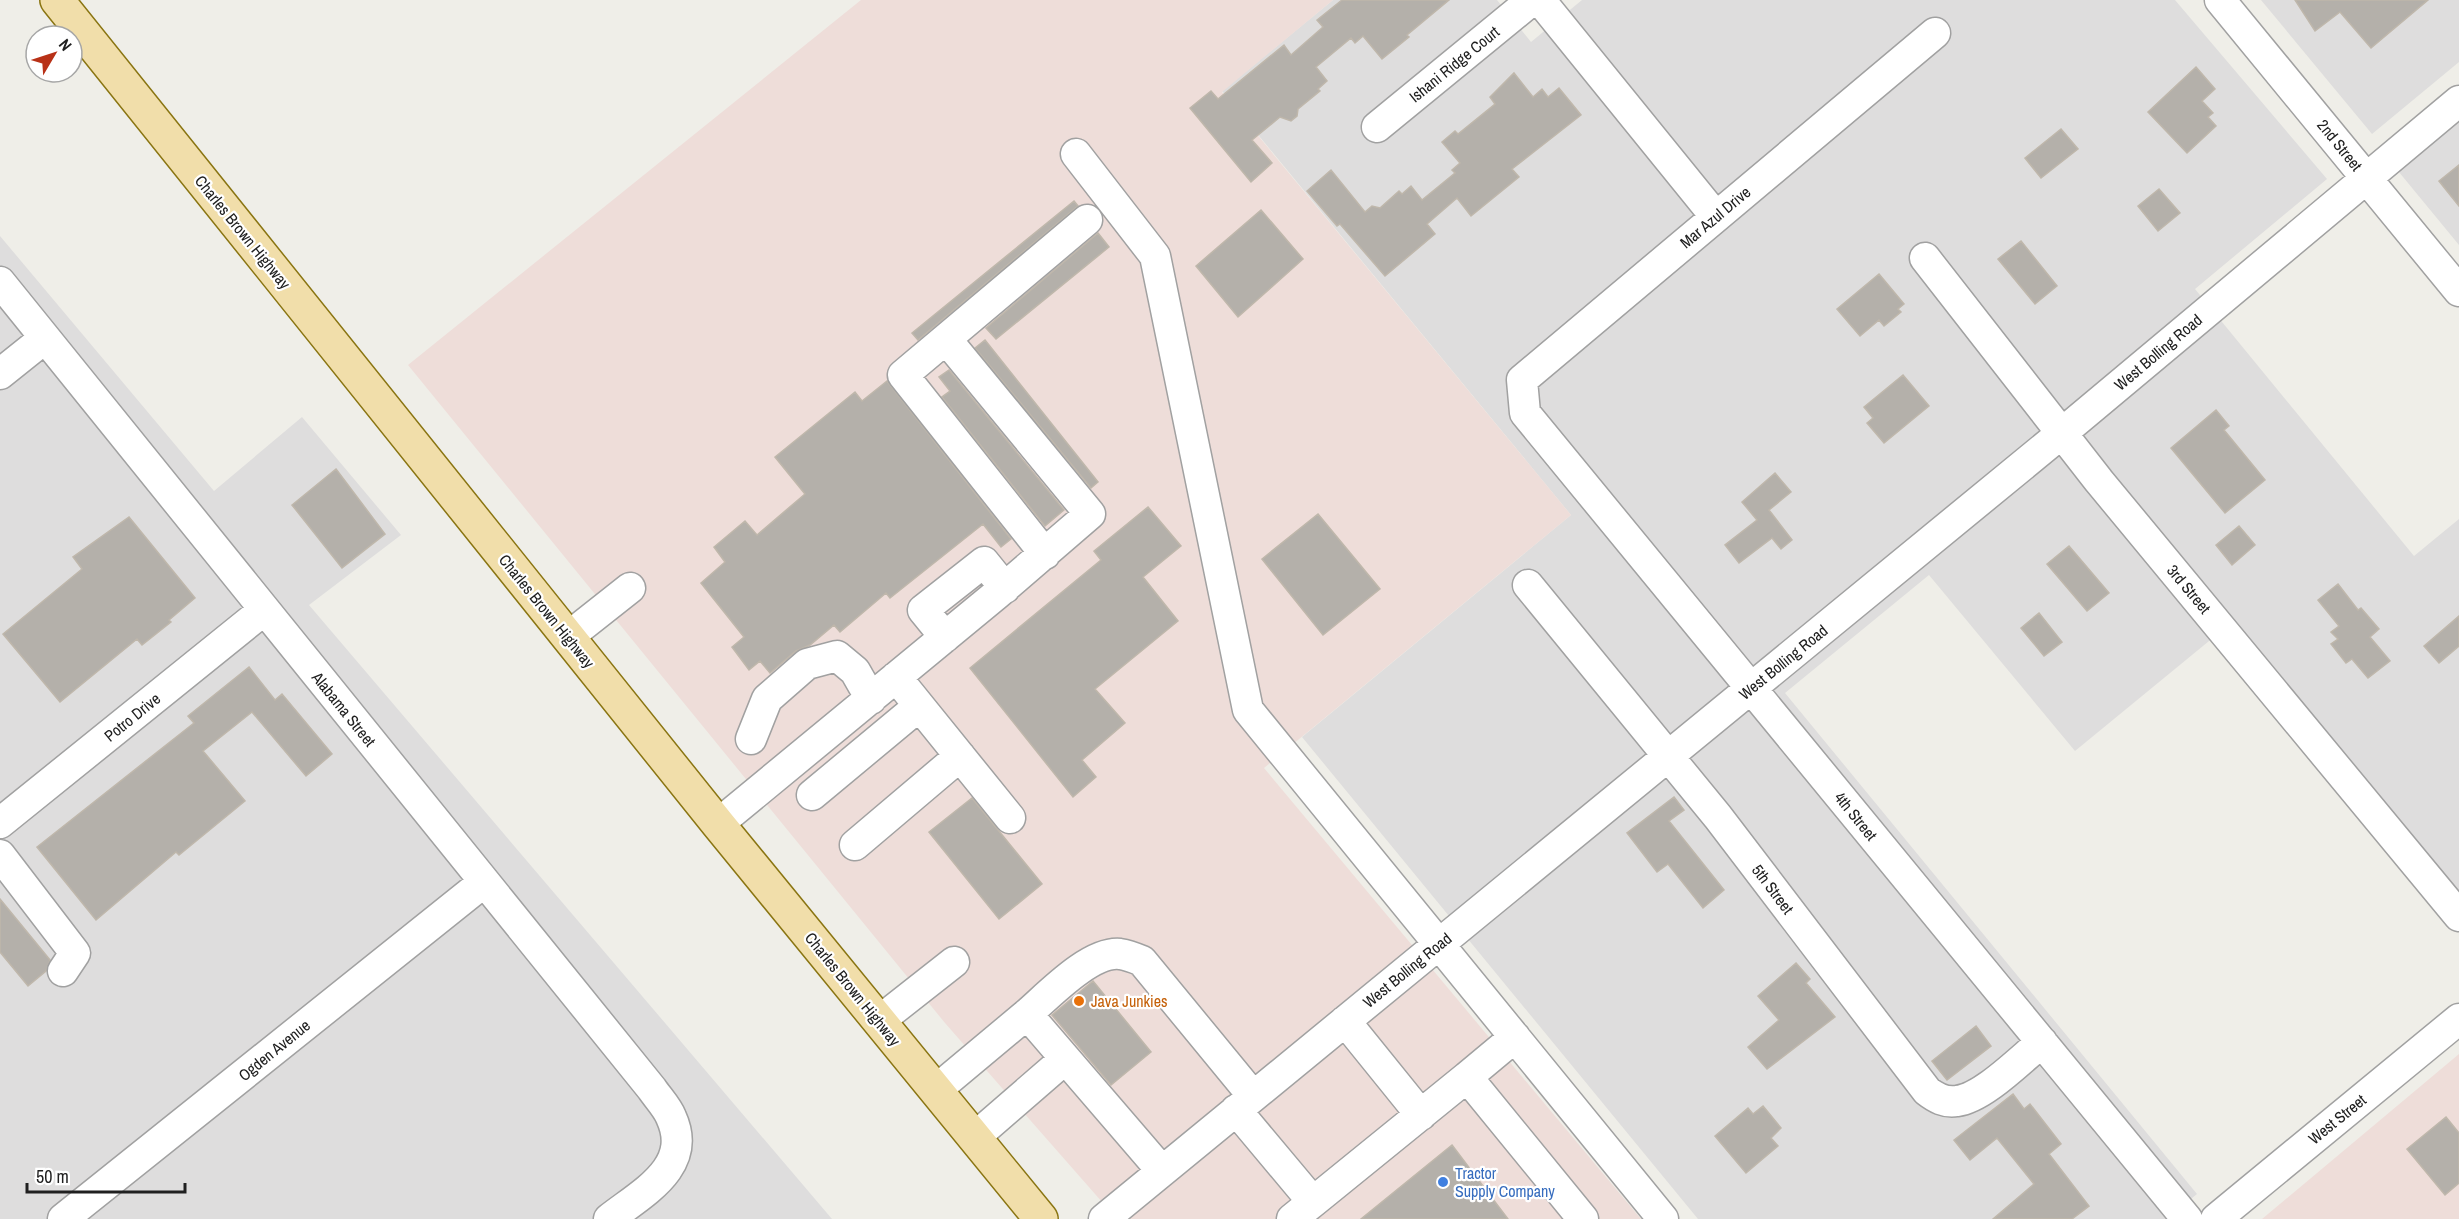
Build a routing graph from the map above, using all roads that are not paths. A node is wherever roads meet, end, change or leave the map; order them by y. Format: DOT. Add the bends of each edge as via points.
graph roads {
  1 [pos="57,0"];
  2 [pos="1532,0"];
  3 [pos="1540,0"];
  4 [pos="2220,0"];
  5 [pos="1935,33"];
  6 [pos="2459,101"];
  7 [pos="1377,127"];
  8 [pos="1076,154"];
  9 [pos="2366,177"];
  10 [pos="1716,216"];
  11 [pos="1088,220"];
  12 [pos="1925,258"];
  13 [pos="0,282"];
  14 [pos="2459,291"];
  15 [pos="45,338"];
  16 [pos="946,339"];
  17 [pos="0,374"];
  18 [pos="1525,413"];
  19 [pos="2062,433"];
  20 [pos="1045,554"];
  21 [pos="1528,585"];
  22 [pos="630,588"];
  23 [pos="264,610"];
  24 [pos="568,637"];
  25 [pos="896,677"];
  26 [pos="1751,688"];
  27 [pos="871,699"];
  28 [pos="919,706"];
  29 [pos="960,756"];
  30 [pos="1667,757"];
  31 [pos="778,775"];
  32 [pos="812,795"];
  33 [pos="1010,818"];
  34 [pos="0,823"];
  35 [pos="718,824"];
  36 [pos="855,845"];
  37 [pos="0,855"];
  38 [pos="484,882"];
  39 [pos="2459,916"];
  40 [pos="1439,944"];
  41 [pos="954,962"];
  42 [pos="63,971"];
  43 [pos="1027,1014"];
  44 [pos="2459,1019"];
  45 [pos="879,1021"];
  46 [pos="1345,1021"];
  47 [pos="1515,1037"];
  48 [pos="2042,1042"];
  49 [pos="1065,1059"];
  50 [pos="1467,1077"];
  51 [pos="936,1090"];
  52 [pos="1245,1103"];
  53 [pos="1421,1115"];
  54 [pos="975,1137"];
  55 [pos="1162,1171"];
  56 [pos="1302,1211"];
  57 [pos="63,1219"];
  58 [pos="609,1219"];
  59 [pos="1041,1219"];
  60 [pos="1104,1219"];
  61 [pos="1583,1219"];
  62 [pos="1664,1219"];
  63 [pos="2187,1219"];
  64 [pos="2216,1219"];
  1 -- 24 [label="main road, Charles Brown Highway"];
  2 -- 7 [label="street, Ishani Ridge Court"];
  3 -- 10 [label="street"];
  4 -- 9 [label="street, 2nd Street"];
  5 -- 10 [label="street, Mar Azul Drive"];
  6 -- 9 [label="street, West Bolling Road"];
  8 -- 40 [label="street" via="1155,256 1248,710"];
  9 -- 14 [label="street, 2nd Street"];
  9 -- 19 [label="street, West Bolling Road"];
  10 -- 18 [label="street, Mar Azul Drive" via="1522,380"];
  11 -- 16 [label="street"];
  12 -- 19 [label="street, 3rd Street"];
  13 -- 15 [label="street, Alabama Street"];
  15 -- 17 [label="street"];
  15 -- 23 [label="street, Alabama Street"];
  16 -- 20 [label="street" via="903,375"];
  16 -- 20 [label="street" via="1090,514"];
  18 -- 26 [label="street, 4th Street"];
  19 -- 26 [label="street, West Bolling Road"];
  19 -- 39 [label="street, 3rd Street"];
  20 -- 25 [label="street"];
  21 -- 30 [label="street, 5th Street"];
  22 -- 24 [label="street"];
  23 -- 34 [label="street, Potro Drive"];
  23 -- 38 [label="street, Alabama Street"];
  24 -- 35 [label="main road, Charles Brown Highway"];
  25 -- 27 [label="street"];
  25 -- 28 [label="street"];
  26 -- 30 [label="street, West Bolling Road"];
  26 -- 48 [label="street, 4th Street"];
  27 -- 31 [label="street"];
  27 -- 31 [label="street" via="855,671 837,656 807,664 767,699 742,729"];
  28 -- 29 [label="street"];
  28 -- 32 [label="street"];
  29 -- 33 [label="street"];
  29 -- 36 [label="street"];
  30 -- 40 [label="street, West Bolling Road"];
  30 -- 48 [label="street, 5th Street" via="1718,817 1927,1091 1939,1100 1958,1101 1981,1091"];
  31 -- 35 [label="street"];
  35 -- 45 [label="main road, Charles Brown Highway"];
  37 -- 42 [label="street" via="75,953"];
  38 -- 57 [label="street, Ogden Avenue"];
  38 -- 58 [label="street, Alabama Street" via="671,1117 676,1152 665,1174"];
  40 -- 46 [label="street, West Bolling Road"];
  40 -- 47 [label="street"];
  41 -- 45 [label="street"];
  43 -- 49 [label="street"];
  43 -- 51 [label="street"];
  43 -- 52 [label="street" via="1097,959 1120,954 1133,958 1142,962"];
  44 -- 64 [label="street, West Street"];
  45 -- 51 [label="main road, Charles Brown Highway"];
  46 -- 52 [label="street, West Bolling Road"];
  46 -- 53 [label="street"];
  47 -- 50 [label="street"];
  47 -- 62 [label="street"];
  48 -- 63 [label="street, 4th Street"];
  49 -- 54 [label="street"];
  49 -- 55 [label="street"];
  50 -- 53 [label="street"];
  50 -- 61 [label="street"];
  51 -- 54 [label="main road, Charles Brown Highway"];
  52 -- 55 [label="street, West Bolling Road"];
  52 -- 56 [label="street"];
  53 -- 56 [label="street"];
  54 -- 59 [label="main road, Charles Brown Highway"];
  55 -- 60 [label="street, West Bolling Road"];
}
